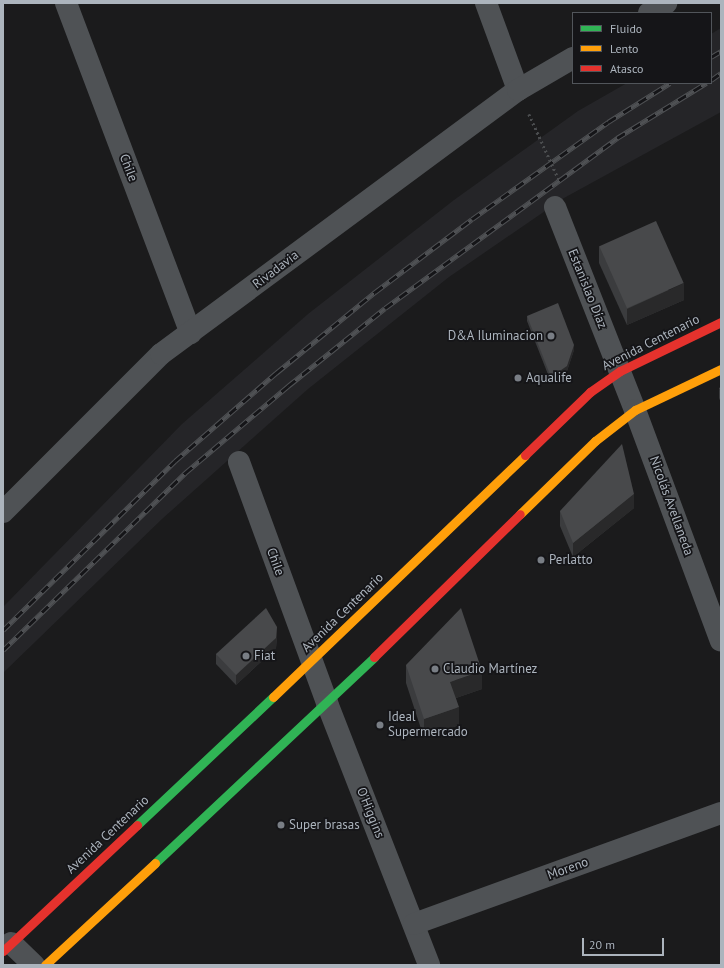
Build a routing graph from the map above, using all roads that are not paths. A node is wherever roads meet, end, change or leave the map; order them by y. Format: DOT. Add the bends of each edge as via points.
graph roads {
  1 [pos="66,3"];
  2 [pos="486,3"];
  3 [pos="666,3"];
  4 [pos="651,12"];
  5 [pos="572,59"];
  6 [pos="518,90"];
  7 [pos="555,208"];
  8 [pos="721,322"];
  9 [pos="191,333"];
  10 [pos="721,369"];
  11 [pos="620,371"];
  12 [pos="635,410"];
  13 [pos="239,462"];
  14 [pos="3,512"];
  15 [pos="721,641"];
  16 [pos="312,661"];
  17 [pos="326,703"];
  18 [pos="721,813"];
  19 [pos="414,924"];
  20 [pos="7,947"];
  21 [pos="34,965"];
  22 [pos="45,965"];
  23 [pos="429,965"];
  1 -- 9 [label="street, Chile"];
  2 -- 6 [label="street"];
  3 -- 4 [label="street"];
  5 -- 6 [label="street, Rivadavia"];
  6 -- 9 [label="street, Rivadavia"];
  7 -- 11 [label="street, Estanislao Díaz"];
  8 -- 11 [label="main road, Avenida Centenario"];
  9 -- 14 [label="street, Rivadavia" via="161,354"];
  10 -- 12 [label="main road"];
  11 -- 12 [label="street, Nicolás Avellaneda"];
  11 -- 16 [label="main road, Avenida Centenario" via="590,392"];
  12 -- 15 [label="street, Nicolás Avellaneda"];
  12 -- 17 [label="main road" via="595,441"];
  13 -- 16 [label="street, Chile"];
  16 -- 17 [label="street, O'Higgins"];
  16 -- 20 [label="main road, Avenida Centenario"];
  17 -- 19 [label="street, O'Higgins"];
  17 -- 22 [label="main road"];
  18 -- 19 [label="street, Moreno"];
  19 -- 23 [label="street, O'Higgins"];
  20 -- 21 [label="street"];
}
